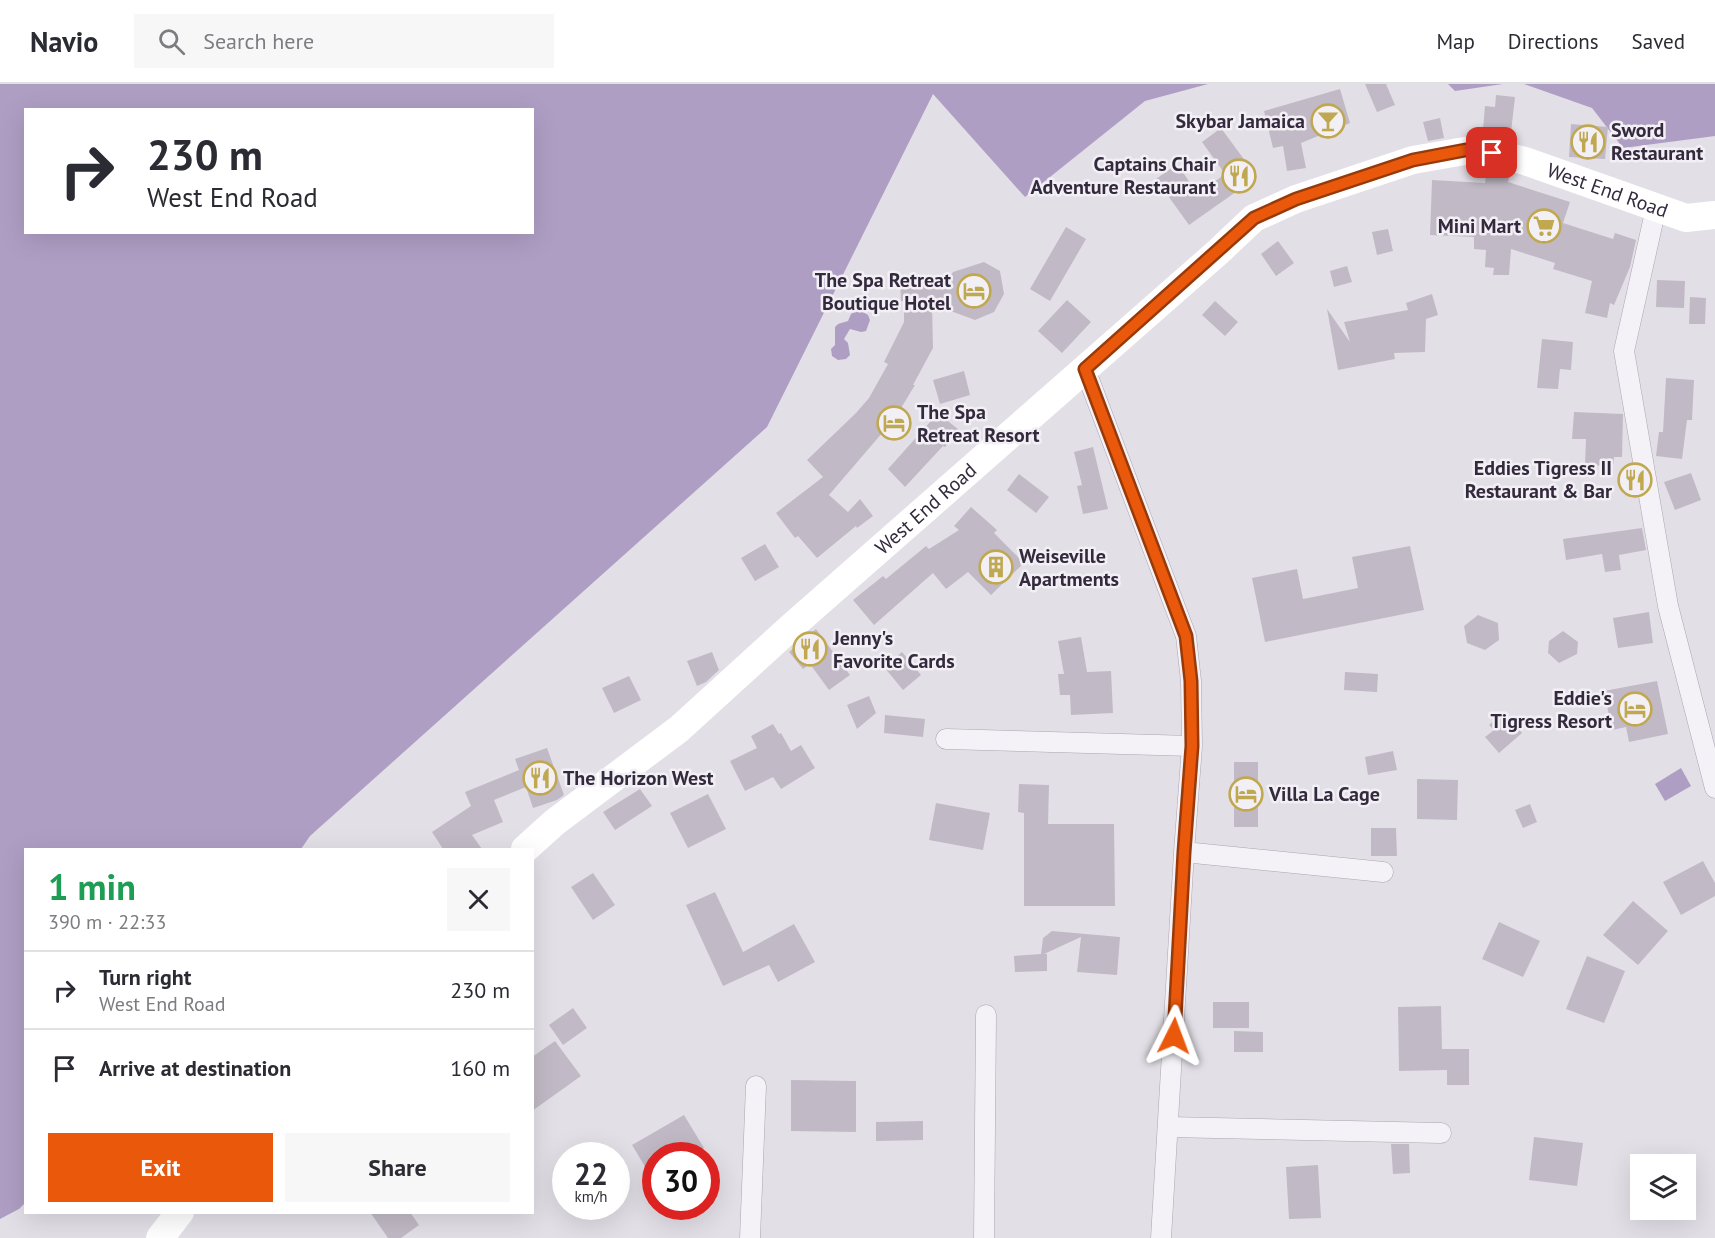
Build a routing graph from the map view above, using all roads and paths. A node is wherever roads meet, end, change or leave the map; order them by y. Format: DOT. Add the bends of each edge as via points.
graph roads {
  1 [pos="1656,208"];
  2 [pos="1715,215"];
  3 [pos="1085,369"];
  4 [pos="946,739"];
  5 [pos="1192,746"];
  6 [pos="1715,788"];
  7 [pos="526,848"];
  8 [pos="1184,852"];
  9 [pos="1383,872"];
  10 [pos="986,1016"];
  11 [pos="756,1086"];
  12 [pos="1169,1127"];
  13 [pos="1441,1133"];
  14 [pos="178,1214"];
  15 [pos="160,1238"];
  16 [pos="750,1238"];
  17 [pos="984,1238"];
  18 [pos="1161,1238"];
  1 -- 2 [label="main road, West End Road" via="1686,218"];
  1 -- 3 [label="main road, West End Road" via="1525,161 1476,148 1413,160 1296,199 1254,218"];
  1 -- 6 [label="street" via="1624,351 1668,606"];
  3 -- 5 [label="street" via="1186,636"];
  3 -- 7 [label="main road, West End Road" via="679,729"];
  4 -- 5 [label="street"];
  5 -- 8 [label="street"];
  8 -- 9 [label="street"];
  8 -- 12 [label="street"];
  10 -- 17 [label="street"];
  11 -- 16 [label="street"];
  12 -- 13 [label="street"];
  12 -- 18 [label="street"];
  14 -- 15 [label="main road"];
}
